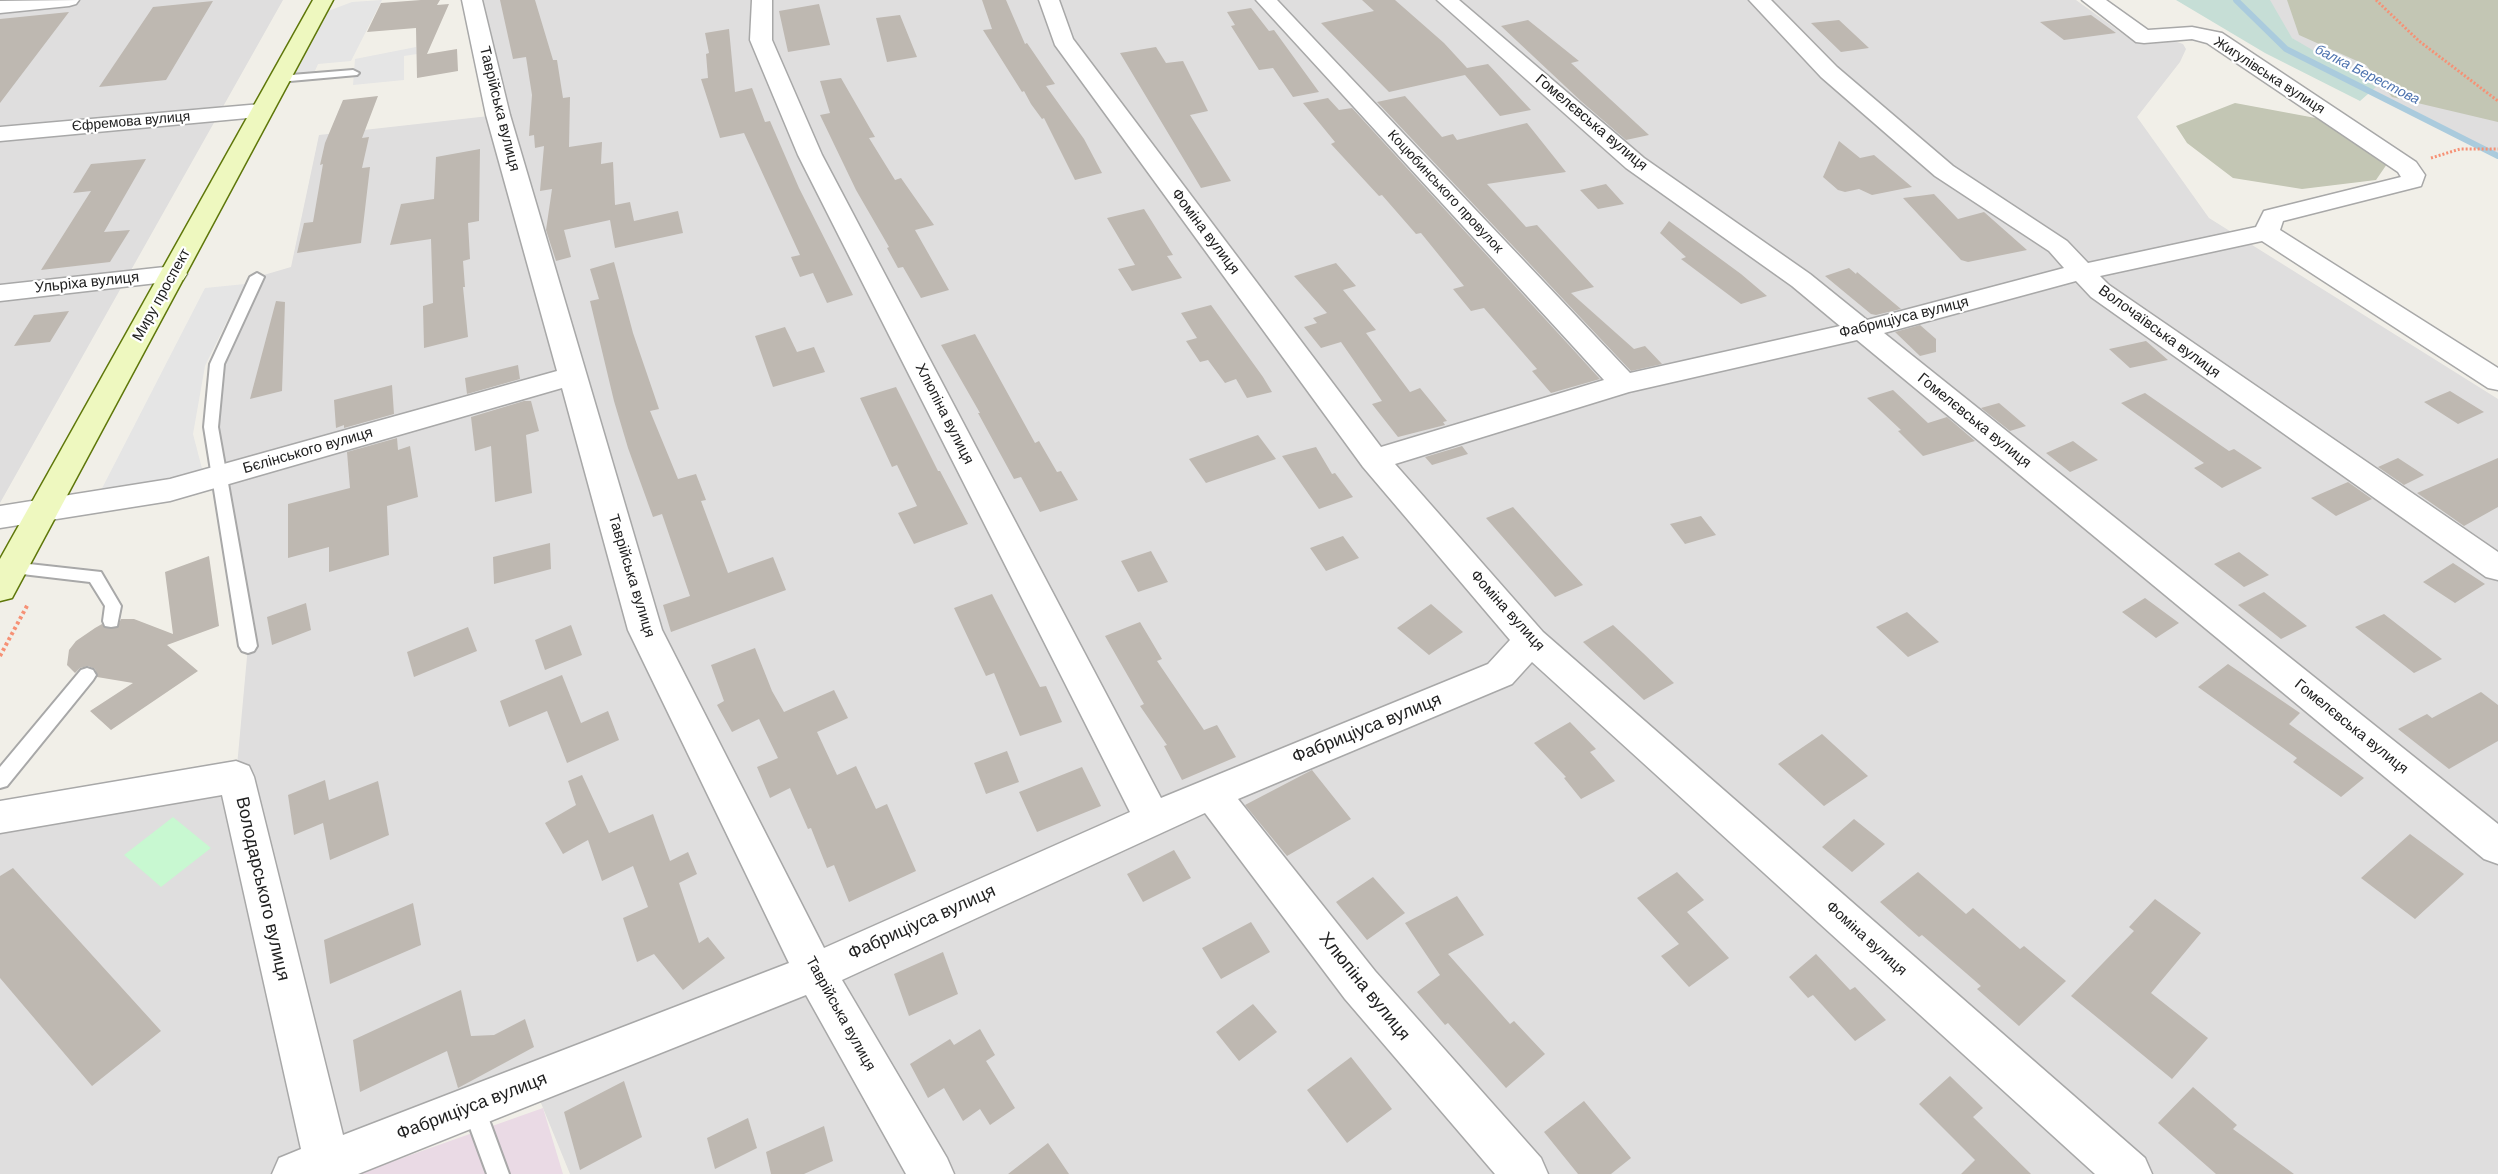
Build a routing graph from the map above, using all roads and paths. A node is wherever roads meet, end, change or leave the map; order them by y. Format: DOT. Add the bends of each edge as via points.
graph roads {
  1 [pos="69,0"];
  2 [pos="323,0"];
  3 [pos="472,0"];
  4 [pos="762,0"];
  5 [pos="1049,0"];
  6 [pos="1266,0"];
  7 [pos="1447,0"];
  8 [pos="1759,0"];
  9 [pos="2092,0"];
  10 [pos="2376,0"];
  11 [pos="0,7"];
  12 [pos="353,73"];
  13 [pos="279,79"];
  14 [pos="2498,101"];
  15 [pos="261,111"];
  16 [pos="0,134"];
  17 [pos="2498,149"];
  18 [pos="2407,167"];
  19 [pos="2266,232"];
  20 [pos="2080,272"];
  21 [pos="174,274"];
  22 [pos="257,277"];
  23 [pos="0,293"];
  24 [pos="1862,330"];
  25 [pos="572,376"];
  26 [pos="2498,381"];
  27 [pos="1624,384"];
  28 [pos="1374,460"];
  29 [pos="219,476"];
  30 [pos="42,512"];
  31 [pos="0,518"];
  32 [pos="2498,568"];
  33 [pos="6,579"];
  34 [pos="111,621"];
  35 [pos="1531,640"];
  36 [pos="248,646"];
  37 [pos="87,675"];
  38 [pos="0,780"];
  39 [pos="1211,793"];
  40 [pos="0,818"];
  41 [pos="1153,819"];
  42 [pos="2498,847"];
  43 [pos="815,972"];
  44 [pos="473,1106"];
  45 [pos="311,1169"];
  46 [pos="498,1174"];
  47 [pos="931,1174"];
  48 [pos="1525,1174"];
  49 [pos="2129,1174"];
  1 -- 11 [label="street"];
  2 -- 13 [label="main road, Миру проспект"];
  3 -- 25 [label="street, Таврійська вулиця" via="498,116"];
  4 -- 41 [label="street, Хлюпіна вулиця" via="761,40 810,155"];
  5 -- 28 [label="street, Фоміна вулиця" via="1063,40"];
  6 -- 27 [label="street, Коцюбинського провулок"];
  7 -- 24 [label="street, Гомелєвська вулиця" via="1635,163 1801,280"];
  8 -- 20 [label="street, Волочаївська вулиця" via="1829,72 1944,171 2058,246"];
  9 -- 18 [label="street, Жигулівська вулиця" via="2144,37 2192,33 2214,38"];
  10 -- 14 [label="path" via="2445,64"];
  12 -- 13 [label="lane"];
  13 -- 15 [label="main road, Миру проспект"];
  15 -- 16 [label="street, Єфремова вулиця"];
  15 -- 21 [label="main road, Миру проспект"];
  17 -- 18 [label="path" via="2460,149"];
  18 -- 19 [label="street" via="2412,181 2273,216"];
  19 -- 20 [label="street, Фабриціуса вулиця"];
  19 -- 26 [label="street"];
  20 -- 24 [label="street, Фабриціуса вулиця"];
  20 -- 32 [label="street, Волочаївська вулиця" via="2126,311"];
  21 -- 23 [label="street, Ульріха вулиця"];
  21 -- 30 [label="main road, Миру проспект"];
  22 -- 29 [label="lane" via="217,364 211,427"];
  24 -- 27 [label="street, Фабриціуса вулиця"];
  24 -- 42 [label="street, Гомелєвська вулиця"];
  25 -- 29 [label="street, Бєлінського вулиця"];
  25 -- 43 [label="street, Таврійська вулиця" via="645,630"];
  27 -- 28 [label="street, Фабриціуса вулиця"];
  28 -- 35 [label="street, Фоміна вулиця"];
  29 -- 30 [label="street, Бєлінського вулиця" via="170,490"];
  29 -- 36 [label="lane"];
  30 -- 31 [label="street, Бєлінського вулиця"];
  30 -- 33 [label="main road, Миру проспект"];
  33 -- 34 [label="lane" via="95,576 113,606"];
  35 -- 39 [label="street, Фабриціуса вулиця" via="1500,674"];
  35 -- 49 [label="street, Фоміна вулиця"];
  37 -- 38 [label="lane"];
  39 -- 41 [label="street, Фабриціуса вулиця"];
  39 -- 48 [label="street, Хлюпіна вулиця" via="1360,985"];
  40 -- 45 [label="street, Володарського вулиця" via="236,777"];
  41 -- 43 [label="street, Фабриціуса вулиця"];
  43 -- 44 [label="street, Фабриціуса вулиця"];
  43 -- 47 [label="street, Таврійська вулиця"];
  44 -- 45 [label="street, Фабриціуса вулиця"];
  44 -- 46 [label="lane"];
}
